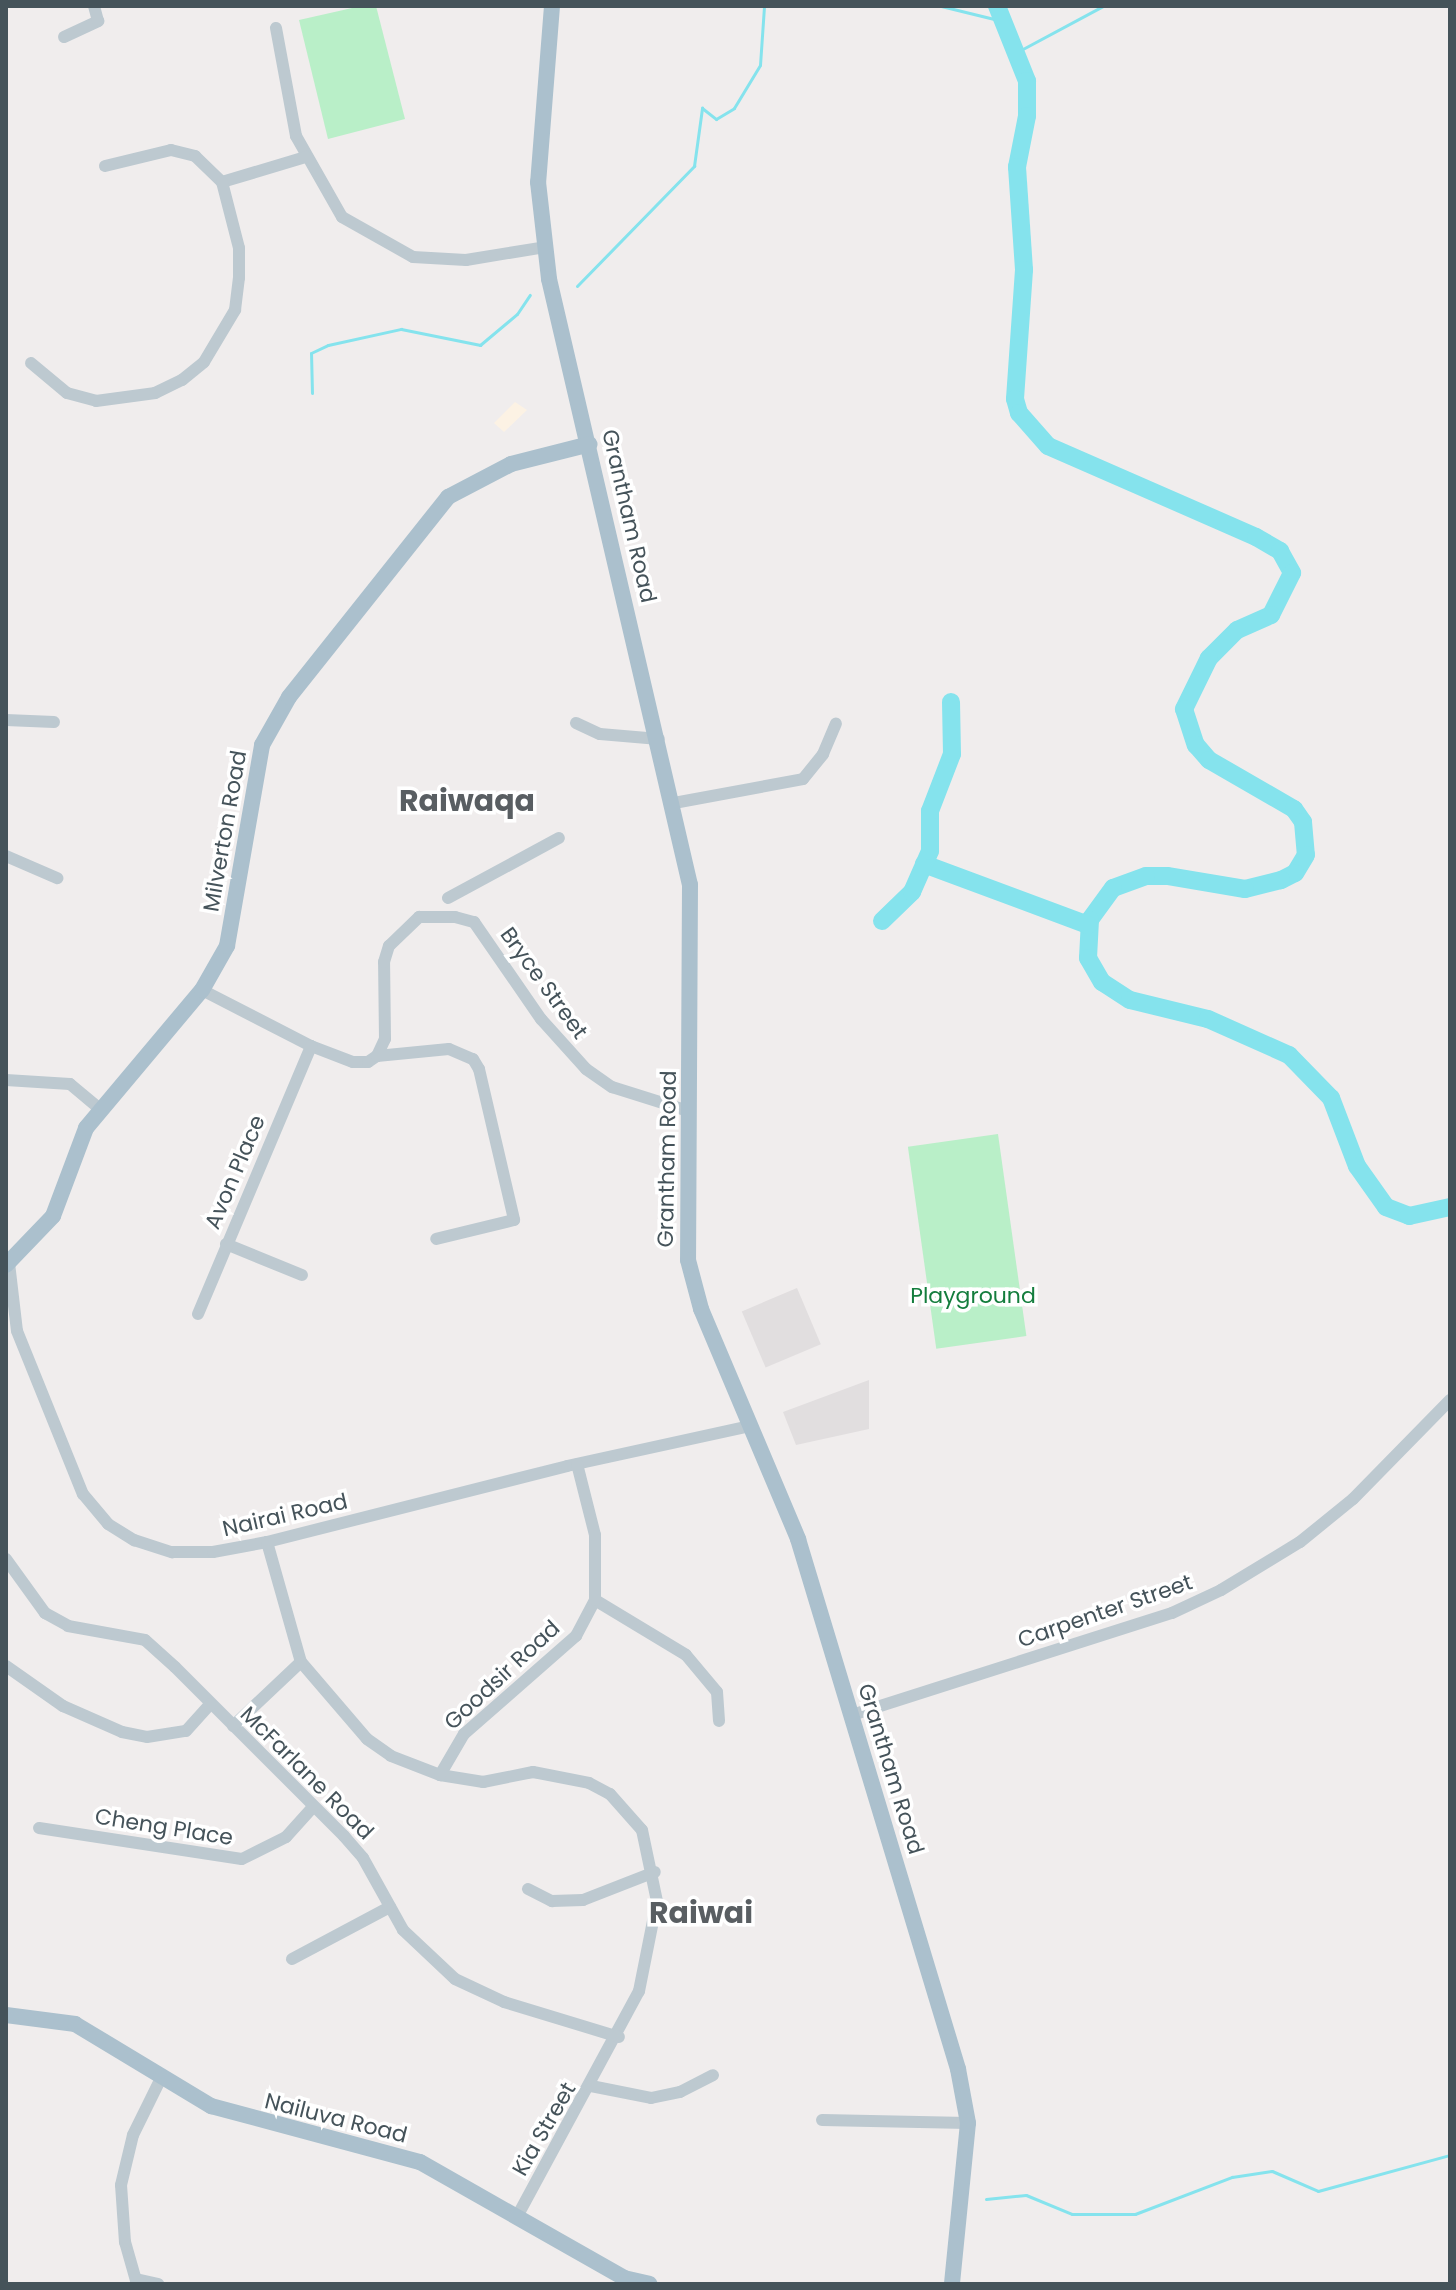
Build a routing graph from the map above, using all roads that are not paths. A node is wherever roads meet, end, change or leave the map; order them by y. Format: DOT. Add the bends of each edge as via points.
graph roads {
  1 [pos="94,6"];
  2 [pos="552,6"];
  3 [pos="276,28"];
  4 [pos="64,37"];
  5 [pos="306,157"];
  6 [pos="105,166"];
  7 [pos="222,182"];
  8 [pos="545,247"];
  9 [pos="31,363"];
  10 [pos="590,444"];
  11 [pos="6,720"];
  12 [pos="54,722"];
  13 [pos="576,723"];
  14 [pos="836,724"];
  15 [pos="659,739"];
  16 [pos="674,803"];
  17 [pos="559,838"];
  18 [pos="6,856"];
  19 [pos="57,878"];
  20 [pos="448,898"];
  21 [pos="202,990"];
  22 [pos="311,1046"];
  23 [pos="377,1056"];
  24 [pos="6,1080"];
  25 [pos="101,1110"];
  26 [pos="688,1111"];
  27 [pos="436,1239"];
  28 [pos="226,1244"];
  29 [pos="7,1264"];
  30 [pos="302,1275"];
  31 [pos="198,1314"];
  32 [pos="1450,1400"];
  33 [pos="751,1426"];
  34 [pos="577,1464"];
  35 [pos="267,1542"];
  36 [pos="6,1559"];
  37 [pos="595,1600"];
  38 [pos="301,1662"];
  39 [pos="6,1666"];
  40 [pos="210,1704"];
  41 [pos="852,1715"];
  42 [pos="719,1721"];
  43 [pos="233,1726"];
  44 [pos="440,1775"];
  45 [pos="312,1808"];
  46 [pos="39,1828"];
  47 [pos="655,1872"];
  48 [pos="528,1889"];
  49 [pos="390,1907"];
  50 [pos="292,1959"];
  51 [pos="6,2015"];
  52 [pos="619,2037"];
  53 [pos="713,2075"];
  54 [pos="161,2078"];
  55 [pos="591,2086"];
  56 [pos="822,2120"];
  57 [pos="968,2123"];
  58 [pos="517,2217"];
  59 [pos="136,2281"];
  60 [pos="158,2284"];
  61 [pos="649,2284"];
  62 [pos="952,2284"];
  1 -- 4 [label="street" via="98,21"];
  2 -- 8 [label="main road, Grantham Road" via="538,152"];
  3 -- 5 [label="street" via="296,136"];
  5 -- 7 [label="street"];
  5 -- 8 [label="street" via="342,217 413,257 466,260"];
  6 -- 7 [label="street" via="171,150 195,156"];
  7 -- 9 [label="street" via="239,248 239,278 235,310 204,362 155,393 96,401 67,393"];
  8 -- 10 [label="main road, Grantham Road"];
  10 -- 15 [label="main road, Grantham Road"];
  10 -- 21 [label="main road, Milverton Road" via="511,464 448,497 289,697 262,745 227,946"];
  11 -- 12 [label="street"];
  13 -- 15 [label="street" via="600,734"];
  14 -- 16 [label="street" via="823,754 803,779"];
  15 -- 16 [label="main road, Grantham Road"];
  16 -- 26 [label="main road, Grantham Road" via="690,885 693,949"];
  17 -- 20 [label="street"];
  18 -- 19 [label="street"];
  21 -- 22 [label="street"];
  21 -- 25 [label="main road, Milverton Road"];
  22 -- 23 [label="street" via="353,1062"];
  22 -- 28 [label="street, Avon Place"];
  23 -- 26 [label="street, Bryce Street" via="385,1039 389,946 419,917 455,917 474,922 541,1019 586,1069 612,1087"];
  23 -- 27 [label="street" via="449,1049 473,1059 479,1069 514,1220"];
  24 -- 25 [label="street" via="70,1084"];
  25 -- 29 [label="main road, Milverton Road" via="74,1149 53,1216"];
  26 -- 33 [label="main road, Grantham Road" via="688,1260 701,1309"];
  28 -- 30 [label="street"];
  28 -- 31 [label="street, Avon Place"];
  29 -- 35 [label="street, Nairai Road" via="17,1331 40,1393 83,1494 108,1524 134,1540 172,1552 213,1552"];
  32 -- 41 [label="street, Carpenter Street" via="1353,1499 1300,1542 1221,1590 1172,1613"];
  33 -- 34 [label="street, Nairai Road"];
  33 -- 41 [label="main road, Grantham Road" via="798,1539"];
  34 -- 35 [label="street, Nairai Road"];
  34 -- 37 [label="street, Goodsir Road" via="595,1535"];
  35 -- 38 [label="street"];
  36 -- 40 [label="street, McFarlane Road" via="45,1613 68,1626 145,1640"];
  37 -- 42 [label="street" via="686,1655 717,1692"];
  37 -- 44 [label="street, Goodsir Road" via="576,1636 464,1734"];
  38 -- 43 [label="street"];
  38 -- 44 [label="street, Kia Street" via="367,1739 391,1756"];
  39 -- 40 [label="street" via="63,1706 147,1737 186,1731"];
  40 -- 43 [label="street, McFarlane Road"];
  41 -- 57 [label="main road, Grantham Road" via="947,2028"];
  43 -- 45 [label="street, McFarlane Road"];
  44 -- 47 [label="street, Kia Street" via="483,1782 533,1772 589,1783 610,1794 642,1830"];
  45 -- 46 [label="street, Cheng Place" via="269,1850 242,1859"];
  45 -- 49 [label="street, McFarlane Road" via="363,1858"];
  47 -- 48 [label="street" via="583,1900 552,1901"];
  47 -- 52 [label="street, Kia Street" via="657,1901 648,1963"];
  49 -- 50 [label="street"];
  49 -- 52 [label="street, McFarlane Road" via="403,1930 455,1979 504,2002"];
  51 -- 54 [label="main road, Nailuva Road" via="75,2024"];
  52 -- 55 [label="street, Kia Street"];
  53 -- 55 [label="street" via="680,2092 651,2098"];
  54 -- 58 [label="main road, Nailuva Road" via="211,2106 420,2162"];
  54 -- 59 [label="street" via="133,2135 121,2185 125,2242"];
  55 -- 58 [label="street, Kia Street"];
  56 -- 57 [label="street"];
  57 -- 62 [label="main road, Grantham Road"];
  58 -- 61 [label="main road, Nailuva Road" via="624,2278"];
  59 -- 60 [label="street"];
}
